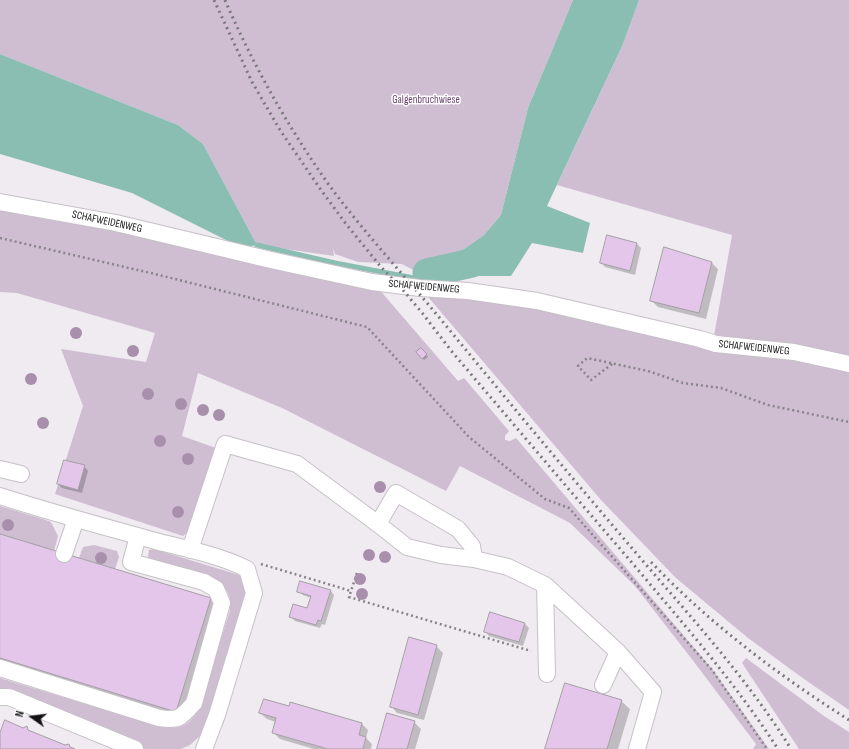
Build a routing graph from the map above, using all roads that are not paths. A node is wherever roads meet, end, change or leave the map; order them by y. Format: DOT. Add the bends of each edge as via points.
graph roads {
  1 [pos="0,202"];
  2 [pos="849,364"];
  3 [pos="0,469"];
  4 [pos="21,474"];
  5 [pos="0,496"];
  6 [pos="76,519"];
  7 [pos="378,524"];
  8 [pos="138,536"];
  9 [pos="190,550"];
  10 [pos="64,554"];
  11 [pos="474,559"];
  12 [pos="545,585"];
  13 [pos="618,652"];
  14 [pos="0,668"];
  15 [pos="547,674"];
  16 [pos="603,685"];
  17 [pos="0,697"];
  18 [pos="135,749"];
  19 [pos="204,749"];
  20 [pos="637,749"];
  1 -- 2 [label="lane, SCHAFWEIDENWEG" via="116,222 372,282 468,291 537,301 716,344 794,352"];
  3 -- 4 [label="lane"];
  5 -- 6 [label="lane"];
  6 -- 8 [label="lane"];
  6 -- 10 [label="lane"];
  7 -- 9 [label="lane" via="297,464 225,444"];
  7 -- 11 [label="lane" via="408,547"];
  7 -- 11 [label="lane" via="396,493 458,529 472,546"];
  8 -- 9 [label="lane"];
  8 -- 14 [label="lane" via="131,562 204,582 216,589 222,603 194,704 185,715 172,720 159,718"];
  9 -- 19 [label="lane" via="247,569 254,593 217,715"];
  11 -- 12 [label="lane" via="508,567"];
  12 -- 13 [label="lane"];
  12 -- 15 [label="lane"];
  13 -- 16 [label="lane"];
  13 -- 20 [label="lane" via="653,692"];
  17 -- 18 [label="lane" via="9,697"];
}
